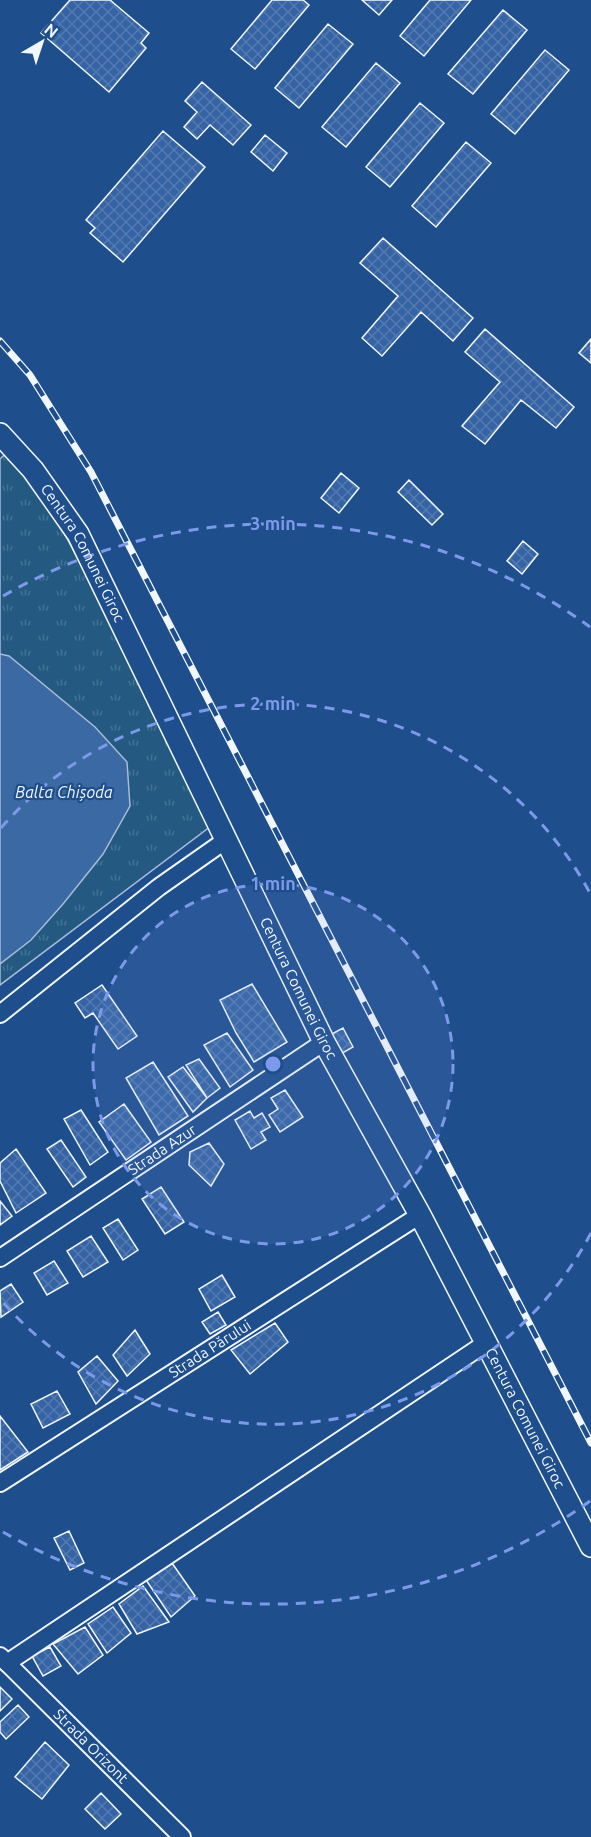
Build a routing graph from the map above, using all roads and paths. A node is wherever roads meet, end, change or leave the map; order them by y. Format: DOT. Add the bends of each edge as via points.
graph roads {
  1 [pos="0,434"];
  2 [pos="226,840"];
  3 [pos="0,1014"];
  4 [pos="324,1042"];
  5 [pos="420,1215"];
  6 [pos="0,1258"];
  7 [pos="486,1343"];
  8 [pos="0,1483"];
  9 [pos="591,1546"];
  10 [pos="4,1659"];
  11 [pos="182,1837"];
  1 -- 2 [label="main road, Centura Comunei Giroc" via="33,470 78,534"];
  2 -- 3 [label="street" via="159,887"];
  2 -- 4 [label="main road, Centura Comunei Giroc"];
  4 -- 5 [label="main road, Centura Comunei Giroc"];
  4 -- 6 [label="street, Strada Azur"];
  5 -- 7 [label="main road, Centura Comunei Giroc"];
  5 -- 8 [label="street, Strada Părului"];
  7 -- 9 [label="main road, Centura Comunei Giroc"];
  7 -- 10 [label="street"];
  10 -- 11 [label="street, Strada Orizont"];
}
